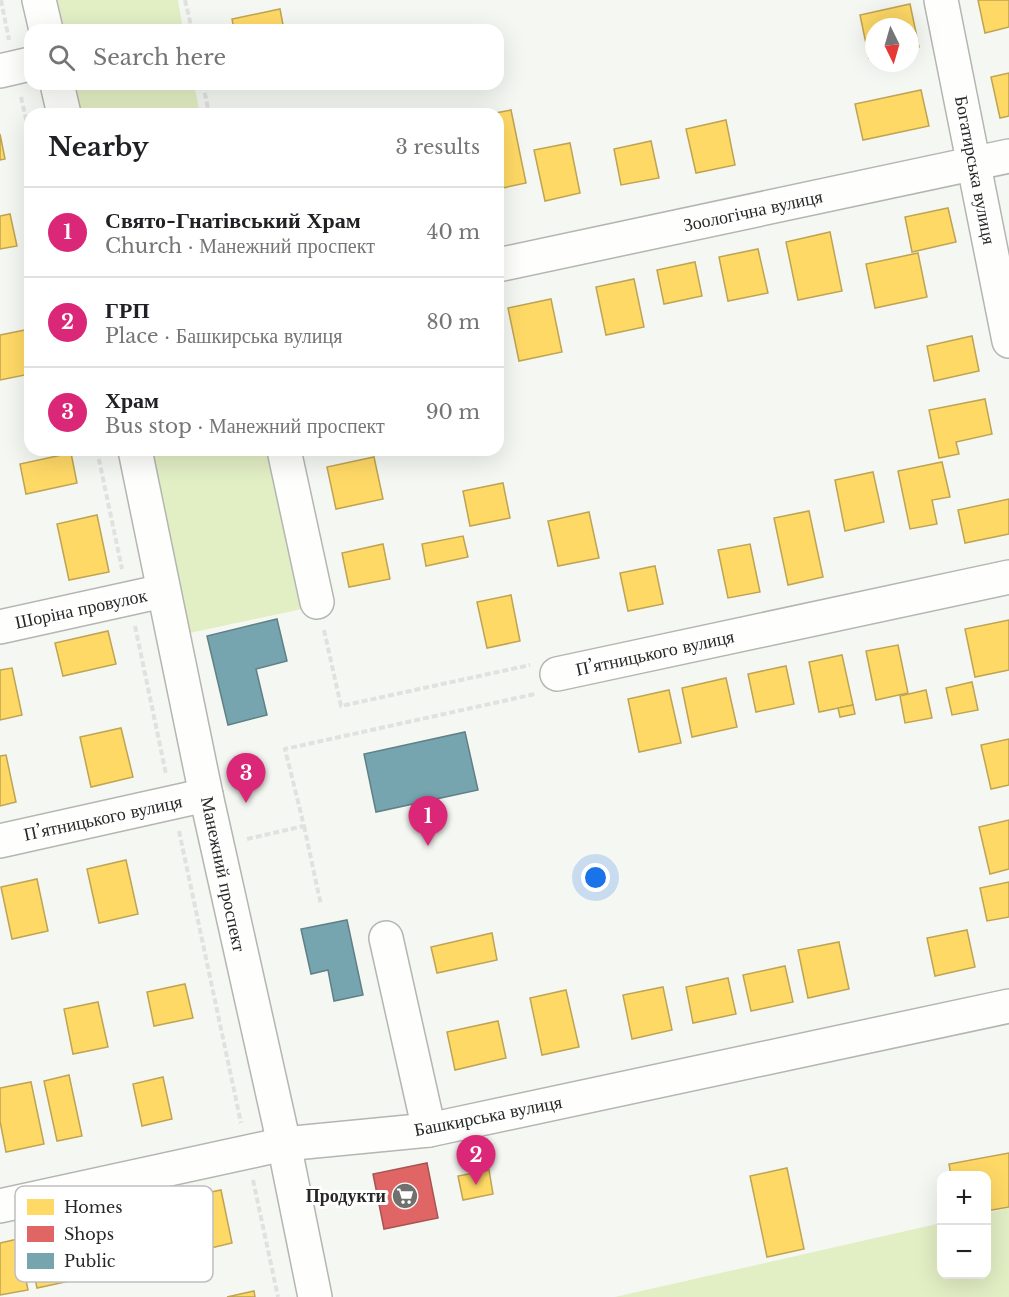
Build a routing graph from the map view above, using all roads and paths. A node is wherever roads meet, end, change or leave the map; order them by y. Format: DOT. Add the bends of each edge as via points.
graph roads {
  1 [pos="39,0"];
  2 [pos="185,0"];
  3 [pos="941,0"];
  4 [pos="45,24"];
  5 [pos="191,24"];
  6 [pos="24,65"];
  7 [pos="0,71"];
  8 [pos="58,90"];
  9 [pos="204,90"];
  10 [pos="63,108"];
  11 [pos="208,108"];
  12 [pos="1009,156"];
  13 [pos="974,164"];
  14 [pos="504,264"];
  15 [pos="1009,341"];
  16 [pos="98,456"];
  17 [pos="136,456"];
  18 [pos="285,456"];
  19 [pos="1009,577"];
  20 [pos="163,591"];
  21 [pos="129,598"];
  22 [pos="317,602"];
  23 [pos="0,627"];
  24 [pos="557,674"];
  25 [pos="206,795"];
  26 [pos="172,802"];
  27 [pos="304,826"];
  28 [pos="0,841"];
  29 [pos="217,846"];
  30 [pos="321,905"];
  31 [pos="386,938"];
  32 [pos="1009,1006"];
  33 [pos="429,1130"];
  34 [pos="284,1144"];
  35 [pos="247,1152"];
  36 [pos="91,1186"];
  37 [pos="15,1203"];
  38 [pos="0,1206"];
  39 [pos="278,1297"];
  40 [pos="315,1297"];
  1 -- 4 [label="street"];
  2 -- 5 [label="path"];
  3 -- 13 [label="street, Богатирська вулиця"];
  6 -- 7 [label="street"];
  8 -- 10 [label="street"];
  9 -- 11 [label="path"];
  12 -- 13 [label="street, Зоологічна вулиця"];
  13 -- 14 [label="street, Зоологічна вулиця"];
  13 -- 15 [label="street, Богатирська вулиця"];
  16 -- 21 [label="path"];
  17 -- 20 [label="street, Манежний проспект"];
  18 -- 22 [label="street"];
  19 -- 24 [label="street, П’ятницького вулиця"];
  20 -- 21 [label="street, Шоріна провулок"];
  20 -- 25 [label="street, Манежний проспект"];
  21 -- 23 [label="street, Шоріна провулок"];
  21 -- 26 [label="path"];
  22 -- 24 [label="path" via="341,706 546,661"];
  24 -- 27 [label="path, П’ятницького вулиця" via="552,690 285,749"];
  25 -- 26 [label="street, П’ятницького вулиця"];
  25 -- 29 [label="street, Манежний проспект"];
  26 -- 28 [label="street, П’ятницького вулиця"];
  26 -- 35 [label="path"];
  27 -- 29 [label="path"];
  27 -- 30 [label="path, П’ятницького вулиця"];
  29 -- 34 [label="street, Манежний проспект"];
  31 -- 33 [label="street"];
  32 -- 33 [label="street, Башкирська вулиця"];
  33 -- 34 [label="street, Башкирська вулиця"];
  34 -- 35 [label="street, Башкирська вулиця"];
  34 -- 40 [label="street, Манежний проспект"];
  35 -- 36 [label="street, Башкирська вулиця"];
  35 -- 39 [label="path"];
  37 -- 38 [label="street, Башкирська вулиця"];
}
